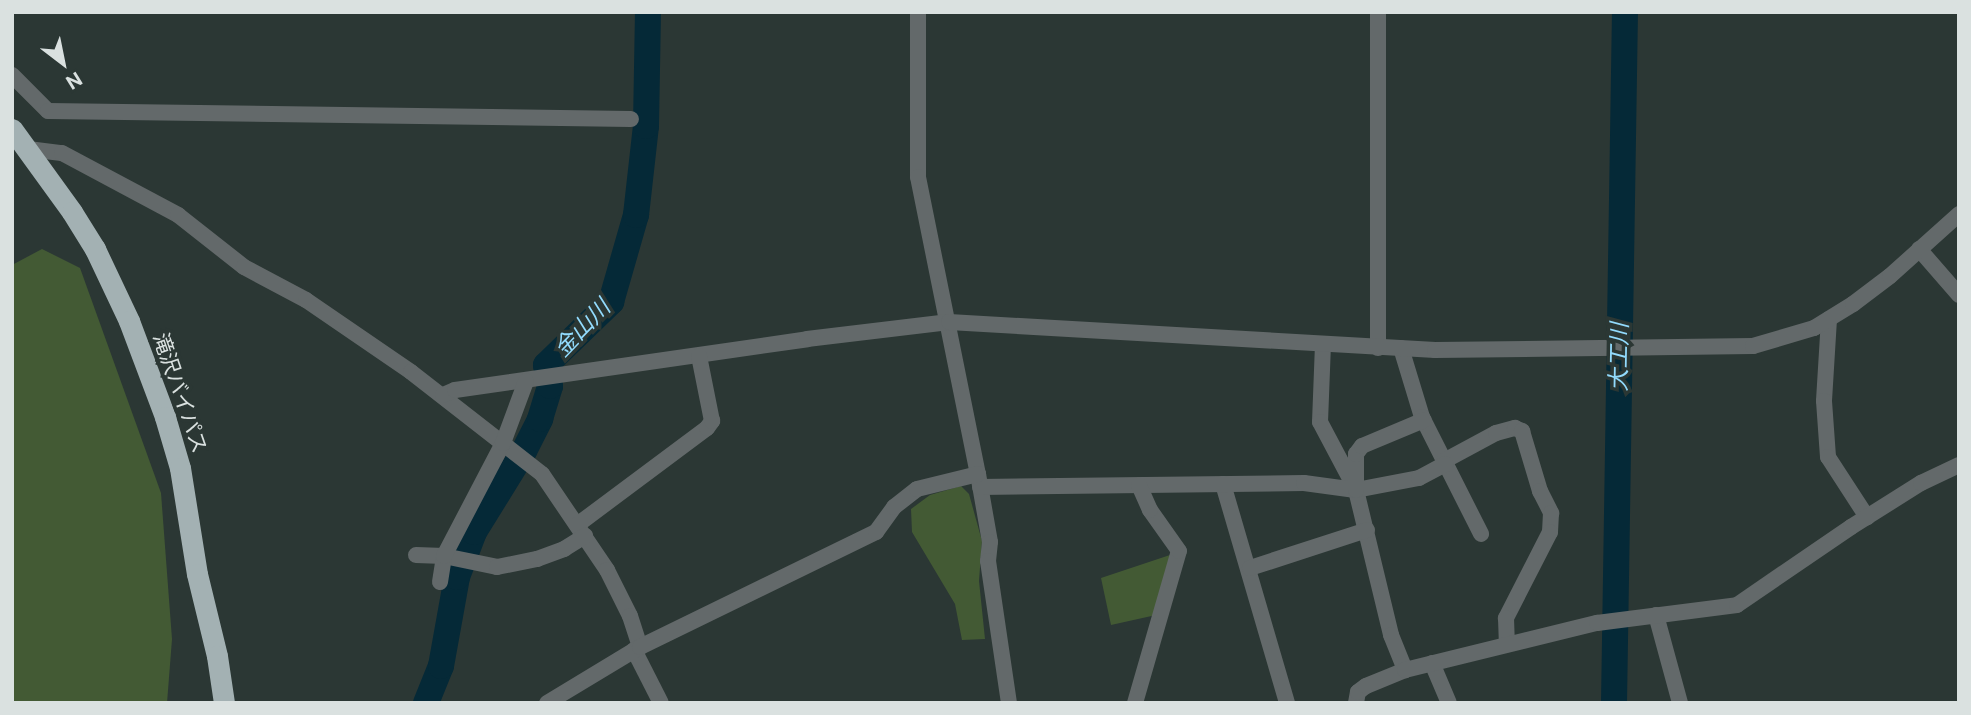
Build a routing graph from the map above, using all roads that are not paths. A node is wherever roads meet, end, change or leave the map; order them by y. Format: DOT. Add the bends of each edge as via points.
graph roads {
  1 [pos="918,12"];
  2 [pos="1378,12"];
  3 [pos="12,75"];
  4 [pos="631,119"];
  5 [pos="12,129"];
  6 [pos="28,149"];
  7 [pos="1959,214"];
  8 [pos="1919,249"];
  9 [pos="1959,295"];
  10 [pos="1829,318"];
  11 [pos="949,322"];
  12 [pos="1323,344"];
  13 [pos="1378,348"];
  14 [pos="1401,348"];
  15 [pos="699,356"];
  16 [pos="526,381"];
  17 [pos="443,395"];
  18 [pos="1424,420"];
  19 [pos="503,443"];
  20 [pos="1445,463"];
  21 [pos="1959,465"];
  22 [pos="979,480"];
  23 [pos="1223,484"];
  24 [pos="1139,485"];
  25 [pos="1356,490"];
  26 [pos="1867,517"];
  27 [pos="581,530"];
  28 [pos="1367,530"];
  29 [pos="1480,534"];
  30 [pos="416,555"];
  31 [pos="444,556"];
  32 [pos="1250,568"];
  33 [pos="440,582"];
  34 [pos="1656,615"];
  35 [pos="1507,644"];
  36 [pos="637,649"];
  37 [pos="1432,663"];
  38 [pos="1405,670"];
  39 [pos="224,703"];
  40 [pos="547,703"];
  41 [pos="661,703"];
  42 [pos="1009,703"];
  43 [pos="1135,703"];
  44 [pos="1287,703"];
  45 [pos="1356,703"];
  46 [pos="1449,703"];
  47 [pos="1680,703"];
  1 -- 11 [label="street" via="918,177"];
  2 -- 13 [label="street"];
  3 -- 4 [label="street" via="48,111"];
  5 -- 6 [label="highway, 滝沢バイパス"];
  6 -- 17 [label="street" via="62,153 178,215 244,267 306,300"];
  6 -- 39 [label="highway, 滝沢バイパス" via="95,249 129,321 164,417 180,468"];
  7 -- 8 [label="street"];
  8 -- 9 [label="street"];
  8 -- 10 [label="street"];
  10 -- 14 [label="street" via="1753,346"];
  10 -- 26 [label="street" via="1824,401 1828,457"];
  11 -- 12 [label="street"];
  11 -- 15 [label="street"];
  11 -- 22 [label="street"];
  12 -- 13 [label="street"];
  12 -- 25 [label="street" via="1320,422"];
  13 -- 14 [label="street"];
  14 -- 18 [label="street"];
  15 -- 16 [label="street"];
  15 -- 27 [label="street" via="712,421"];
  16 -- 17 [label="street"];
  16 -- 19 [label="street"];
  17 -- 19 [label="street"];
  18 -- 20 [label="street"];
  18 -- 25 [label="street" via="1362,446 1356,454"];
  19 -- 27 [label="street" via="542,474"];
  19 -- 31 [label="street"];
  20 -- 25 [label="street" via="1419,478"];
  20 -- 29 [label="street"];
  20 -- 35 [label="street" via="1496,433 1515,428 1522,432 1551,513 1550,531 1506,618"];
  21 -- 26 [label="street"];
  22 -- 24 [label="street"];
  22 -- 36 [label="street" via="917,489 894,506 876,532"];
  22 -- 42 [label="street"];
  23 -- 24 [label="street"];
  23 -- 25 [label="street" via="1304,483"];
  23 -- 32 [label="street"];
  24 -- 43 [label="street" via="1150,510 1179,551"];
  25 -- 28 [label="street"];
  26 -- 34 [label="street" via="1737,605"];
  27 -- 31 [label="street" via="546,555 497,567"];
  27 -- 36 [label="street" via="622,596"];
  28 -- 32 [label="street"];
  28 -- 38 [label="street" via="1391,635"];
  30 -- 31 [label="street"];
  31 -- 33 [label="street"];
  32 -- 44 [label="street"];
  34 -- 35 [label="street"];
  34 -- 47 [label="street"];
  35 -- 37 [label="street"];
  36 -- 40 [label="street"];
  36 -- 41 [label="street"];
  37 -- 38 [label="street"];
  37 -- 46 [label="street"];
  38 -- 45 [label="street" via="1366,686 1358,692"];
}
